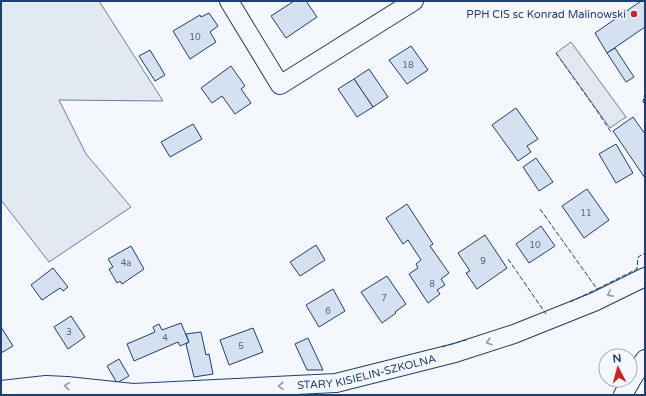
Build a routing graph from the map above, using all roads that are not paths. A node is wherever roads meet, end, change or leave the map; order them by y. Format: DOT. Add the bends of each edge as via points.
graph roads {
  1 [pos="229,1"];
  2 [pos="414,1"];
  3 [pos="645,277"];
  4 [pos="645,359"];
  5 [pos="1,390"];
  6 [pos="623,395"];
  1 -- 2 [label="street" via="280,85"];
  3 -- 5 [label="street, STARY KISIELIN-SZKOLNA, one-way" via="594,302 514,334 455,353 336,383 133,393 46,384"];
  4 -- 6 [label="street"];
}
